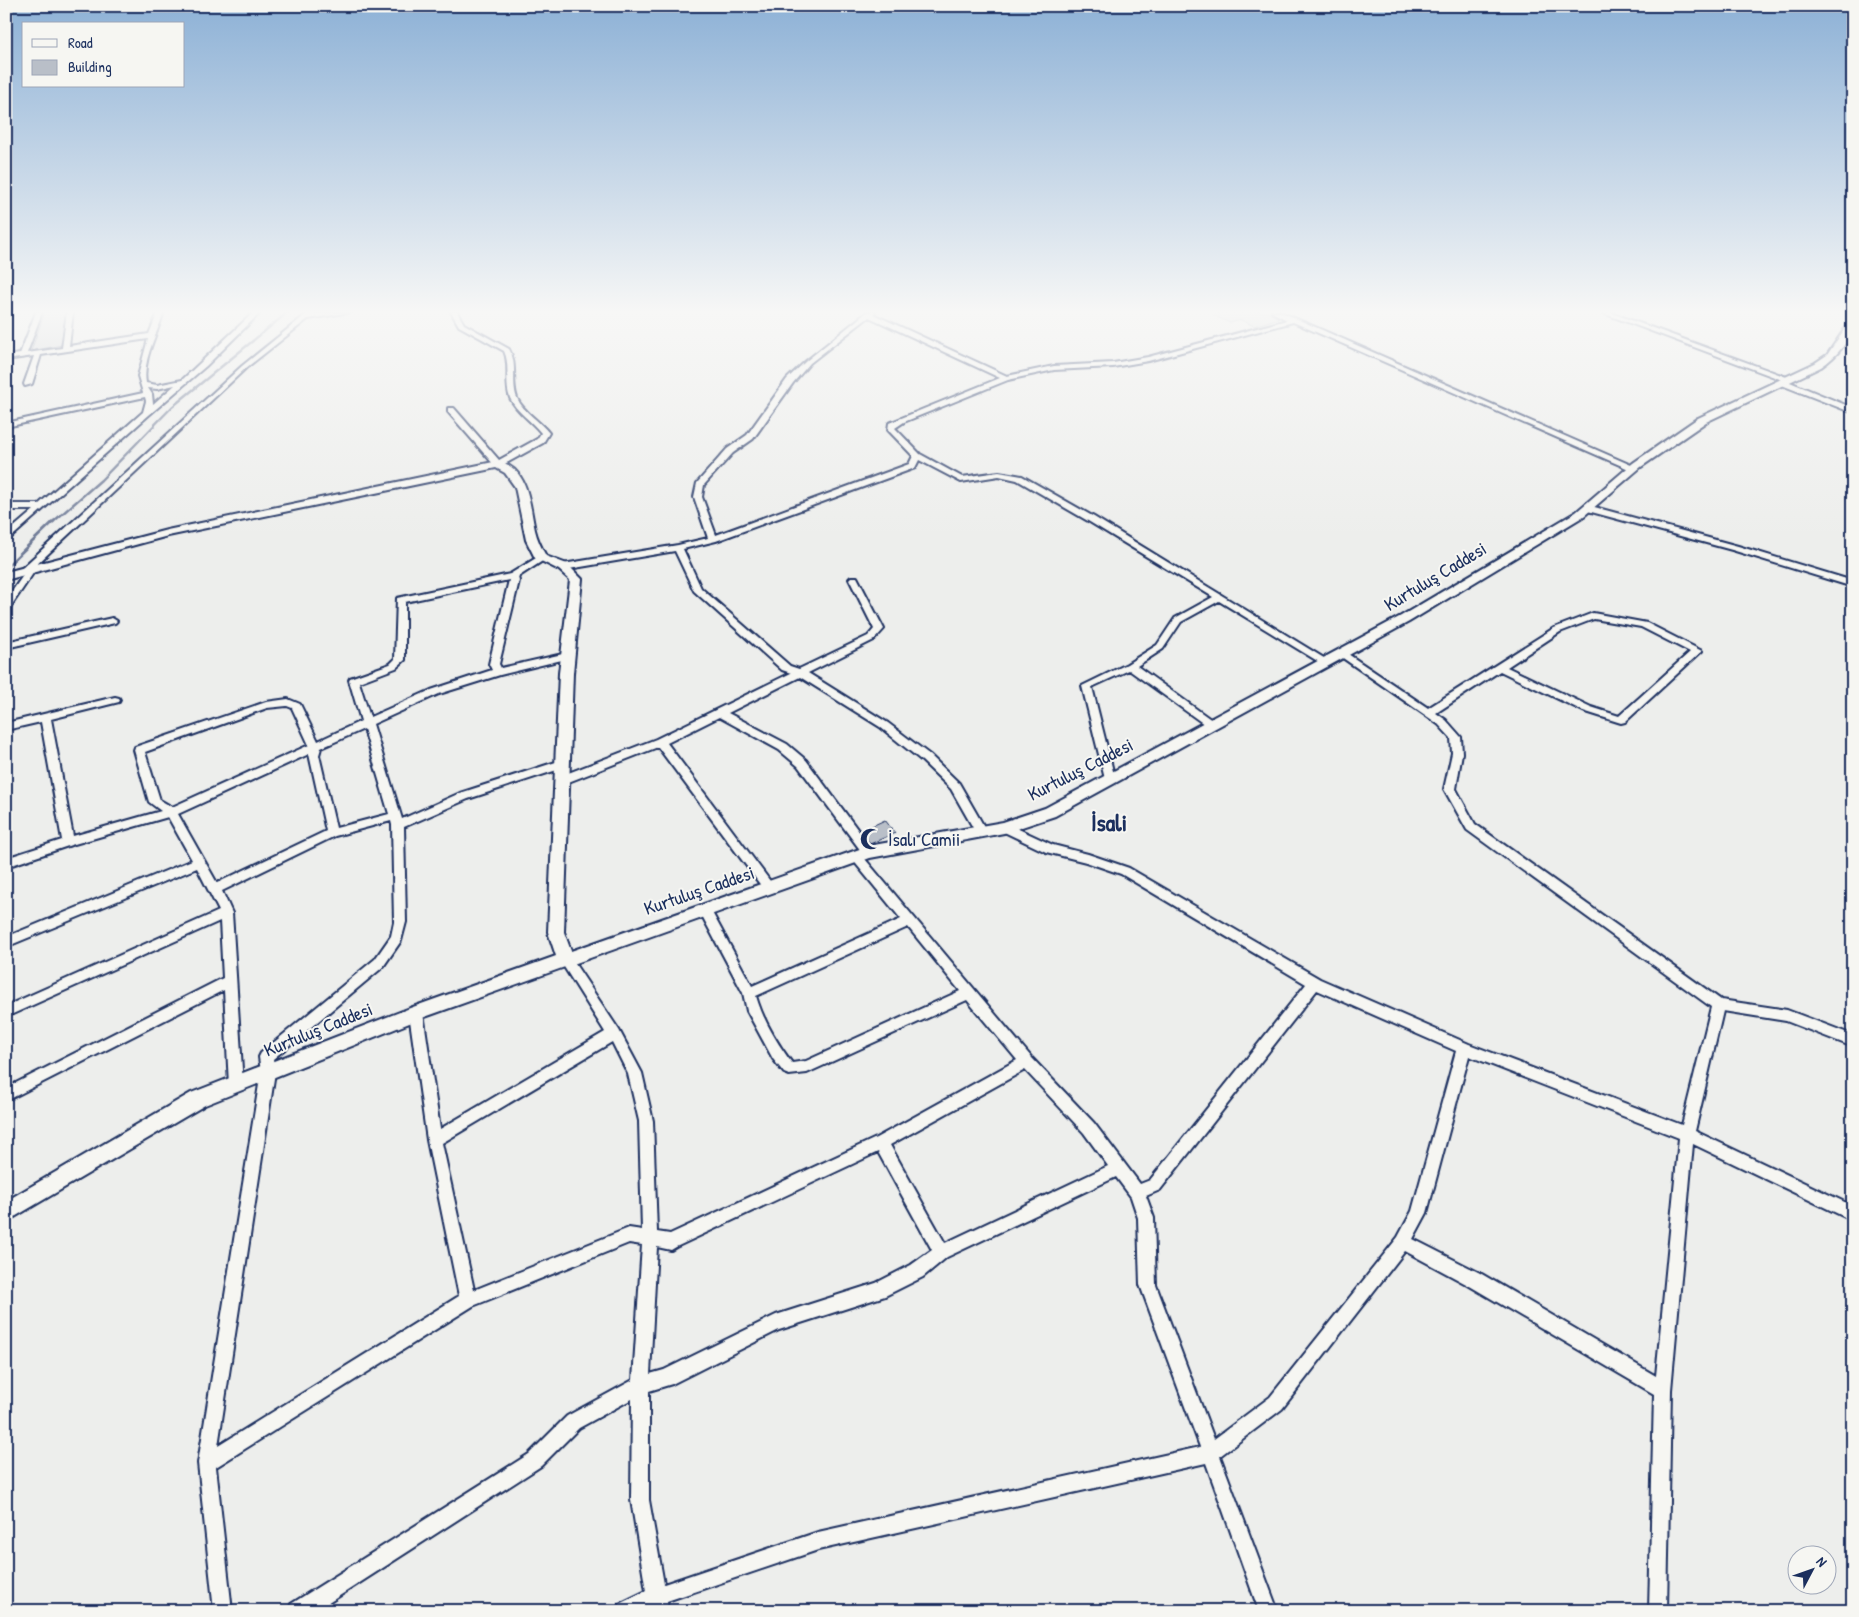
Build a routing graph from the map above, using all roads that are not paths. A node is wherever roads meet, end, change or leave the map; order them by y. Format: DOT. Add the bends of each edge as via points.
graph roads {
  1 [pos="145,387"];
  2 [pos="177,387"];
  3 [pos="222,387"];
  4 [pos="511,387"];
  5 [pos="785,387"];
  6 [pos="983,387"];
  7 [pos="1448,387"];
  8 [pos="1771,387"];
  9 [pos="1800,387"];
  10 [pos="148,394"];
  11 [pos="451,410"];
  12 [pos="1853,410"];
  13 [pos="146,413"];
  14 [pos="6,425"];
  15 [pos="917,456"];
  16 [pos="498,464"];
  17 [pos="1634,468"];
  18 [pos="6,507"];
  19 [pos="40,507"];
  20 [pos="1588,508"];
  21 [pos="6,539"];
  22 [pos="713,539"];
  23 [pos="678,548"];
  24 [pos="541,558"];
  25 [pos="563,567"];
  26 [pos="19,573"];
  27 [pos="513,576"];
  28 [pos="854,580"];
  29 [pos="1853,584"];
  30 [pos="1220,597"];
  31 [pos="6,607"];
  32 [pos="112,621"];
  33 [pos="6,645"];
  34 [pos="1342,654"];
  35 [pos="567,656"];
  36 [pos="1327,663"];
  37 [pos="1130,666"];
  38 [pos="1500,666"];
  39 [pos="498,672"];
  40 [pos="800,673"];
  41 [pos="115,700"];
  42 [pos="720,713"];
  43 [pos="1428,713"];
  44 [pos="46,718"];
  45 [pos="368,723"];
  46 [pos="1212,725"];
  47 [pos="6,727"];
  48 [pos="660,742"];
  49 [pos="316,748"];
  50 [pos="562,764"];
  51 [pos="1110,779"];
  52 [pos="562,780"];
  53 [pos="171,812"];
  54 [pos="396,821"];
  55 [pos="1004,827"];
  56 [pos="980,830"];
  57 [pos="332,833"];
  58 [pos="68,842"];
  59 [pos="862,854"];
  60 [pos="199,862"];
  61 [pos="6,863"];
  62 [pos="214,888"];
  63 [pos="769,888"];
  64 [pos="705,910"];
  65 [pos="226,913"];
  66 [pos="910,921"];
  67 [pos="6,942"];
  68 [pos="565,959"];
  69 [pos="230,981"];
  70 [pos="1315,983"];
  71 [pos="969,992"];
  72 [pos="749,993"];
  73 [pos="1718,1005"];
  74 [pos="6,1012"];
  75 [pos="416,1013"];
  76 [pos="614,1034"];
  77 [pos="1853,1041"];
  78 [pos="1464,1048"];
  79 [pos="1027,1062"];
  80 [pos="268,1072"];
  81 [pos="236,1085"];
  82 [pos="6,1095"];
  83 [pos="1687,1134"];
  84 [pos="434,1140"];
  85 [pos="881,1143"];
  86 [pos="1120,1168"];
  87 [pos="1138,1193"];
  88 [pos="6,1212"];
  89 [pos="1853,1214"];
  90 [pos="650,1239"];
  91 [pos="1403,1242"];
  92 [pos="942,1252"];
  93 [pos="468,1300"];
  94 [pos="641,1385"];
  95 [pos="1663,1390"];
  96 [pos="1209,1454"];
  97 [pos="207,1463"];
  98 [pos="657,1604"];
  99 [pos="223,1611"];
  100 [pos="298,1611"];
  101 [pos="626,1611"];
  102 [pos="1269,1611"];
  103 [pos="1658,1611"];
  1 -- 10 [label="street"];
  2 -- 13 [label="street"];
  3 -- 26 [label="street"];
  4 -- 16 [label="street" via="517,405 539,423 545,433 540,441"];
  5 -- 22 [label="street" via="750,437 730,451 700,485 698,497"];
  6 -- 15 [label="street" via="892,425 891,428"];
  7 -- 17 [label="street"];
  8 -- 17 [label="main road, Kurtuluş Caddesi" via="1702,420"];
  9 -- 12 [label="street"];
  10 -- 13 [label="street" via="150,401"];
  10 -- 14 [label="street"];
  11 -- 16 [label="street"];
  13 -- 19 [label="street"];
  15 -- 22 [label="street" via="912,466"];
  15 -- 30 [label="street" via="961,480 999,474 1019,478"];
  16 -- 24 [label="main road" via="511,470 522,489 532,540"];
  16 -- 26 [label="main road" via="167,533"];
  17 -- 20 [label="main road, Kurtuluş Caddesi"];
  18 -- 19 [label="street"];
  19 -- 21 [label="street"];
  20 -- 29 [label="street"];
  20 -- 34 [label="main road, Kurtuluş Caddesi"];
  22 -- 23 [label="street"];
  23 -- 25 [label="street"];
  23 -- 40 [label="street" via="697,589 786,668"];
  24 -- 25 [label="main road"];
  24 -- 27 [label="street"];
  25 -- 35 [label="main road" via="576,579"];
  26 -- 31 [label="street"];
  27 -- 39 [label="street" via="494,664"];
  27 -- 45 [label="street" via="400,600 400,660 393,666 354,680"];
  28 -- 40 [label="street" via="879,629 871,638"];
  30 -- 36 [label="street"];
  30 -- 37 [label="street" via="1178,620 1160,647"];
  32 -- 33 [label="street"];
  34 -- 36 [label="main road, Kurtuluş Caddesi"];
  34 -- 43 [label="street"];
  35 -- 39 [label="street"];
  35 -- 50 [label="main road"];
  36 -- 46 [label="main road, Kurtuluş Caddesi"];
  37 -- 46 [label="street"];
  37 -- 51 [label="street" via="1087,686"];
  38 -- 38 [label="street" via="1557,630 1593,616 1644,625 1697,651 1621,720 1587,708"];
  38 -- 43 [label="street"];
  39 -- 45 [label="street" via="435,692"];
  40 -- 42 [label="street"];
  40 -- 56 [label="street" via="884,725 926,758 955,786"];
  41 -- 44 [label="street"];
  42 -- 48 [label="street"];
  42 -- 59 [label="street" via="783,747 802,762"];
  43 -- 73 [label="street" via="1456,737 1457,753 1450,789 1471,827"];
  44 -- 47 [label="street"];
  44 -- 58 [label="street"];
  45 -- 49 [label="street"];
  45 -- 54 [label="street"];
  46 -- 51 [label="main road, Kurtuluş Caddesi"];
  48 -- 52 [label="street"];
  48 -- 63 [label="street"];
  49 -- 53 [label="street"];
  49 -- 53 [label="street" via="296,706 288,702 266,705 139,750 155,802"];
  49 -- 57 [label="street" via="314,755"];
  50 -- 52 [label="main road"];
  50 -- 54 [label="street"];
  51 -- 55 [label="main road, Kurtuluş Caddesi" via="1050,812"];
  52 -- 68 [label="main road" via="556,932"];
  53 -- 58 [label="street"];
  53 -- 60 [label="street"];
  54 -- 57 [label="street"];
  54 -- 80 [label="street" via="400,922 397,937 379,963 266,1058"];
  55 -- 56 [label="main road, Kurtuluş Caddesi"];
  55 -- 70 [label="street" via="1050,849 1125,871"];
  56 -- 59 [label="main road, Kurtuluş Caddesi"];
  57 -- 62 [label="street"];
  58 -- 61 [label="street"];
  59 -- 63 [label="main road, Kurtuluş Caddesi"];
  59 -- 66 [label="street"];
  60 -- 62 [label="street"];
  60 -- 67 [label="street"];
  62 -- 65 [label="street"];
  63 -- 64 [label="main road, Kurtuluş Caddesi"];
  64 -- 68 [label="main road, Kurtuluş Caddesi"];
  64 -- 72 [label="street"];
  65 -- 69 [label="street"];
  65 -- 74 [label="street"];
  66 -- 71 [label="street"];
  66 -- 72 [label="street"];
  68 -- 75 [label="main road, Kurtuluş Caddesi"];
  68 -- 76 [label="street"];
  69 -- 81 [label="street"];
  69 -- 82 [label="street"];
  70 -- 78 [label="street"];
  70 -- 87 [label="street" via="1155,1185"];
  71 -- 72 [label="street" via="807,1067 789,1069 754,1011"];
  71 -- 79 [label="street"];
  73 -- 77 [label="street" via="1787,1016"];
  73 -- 83 [label="street"];
  75 -- 80 [label="main road, Kurtuluş Caddesi"];
  75 -- 84 [label="street"];
  76 -- 84 [label="street"];
  76 -- 90 [label="street" via="635,1073 646,1121"];
  78 -- 83 [label="street"];
  78 -- 91 [label="street" via="1418,1213"];
  79 -- 85 [label="street"];
  79 -- 86 [label="street" via="1089,1128"];
  80 -- 81 [label="main road, Kurtuluş Caddesi"];
  80 -- 97 [label="street"];
  81 -- 88 [label="main road, Kurtuluş Caddesi" via="198,1099"];
  83 -- 89 [label="street"];
  83 -- 95 [label="street"];
  84 -- 93 [label="street"];
  85 -- 90 [label="street" via="671,1242"];
  85 -- 92 [label="street"];
  86 -- 87 [label="street"];
  86 -- 92 [label="street"];
  87 -- 96 [label="street" via="1146,1218 1148,1285"];
  90 -- 93 [label="street" via="629,1235"];
  90 -- 94 [label="street"];
  91 -- 95 [label="street" via="1474,1279"];
  91 -- 96 [label="street" via="1276,1403"];
  92 -- 94 [label="street" via="917,1271 879,1290 776,1323 666,1378"];
  93 -- 97 [label="street"];
  94 -- 98 [label="street" via="640,1500"];
  94 -- 100 [label="street" via="572,1422 535,1460"];
  95 -- 103 [label="street"];
  96 -- 98 [label="street" via="818,1541"];
  96 -- 102 [label="street"];
  97 -- 99 [label="street"];
  98 -- 101 [label="street"];
}
